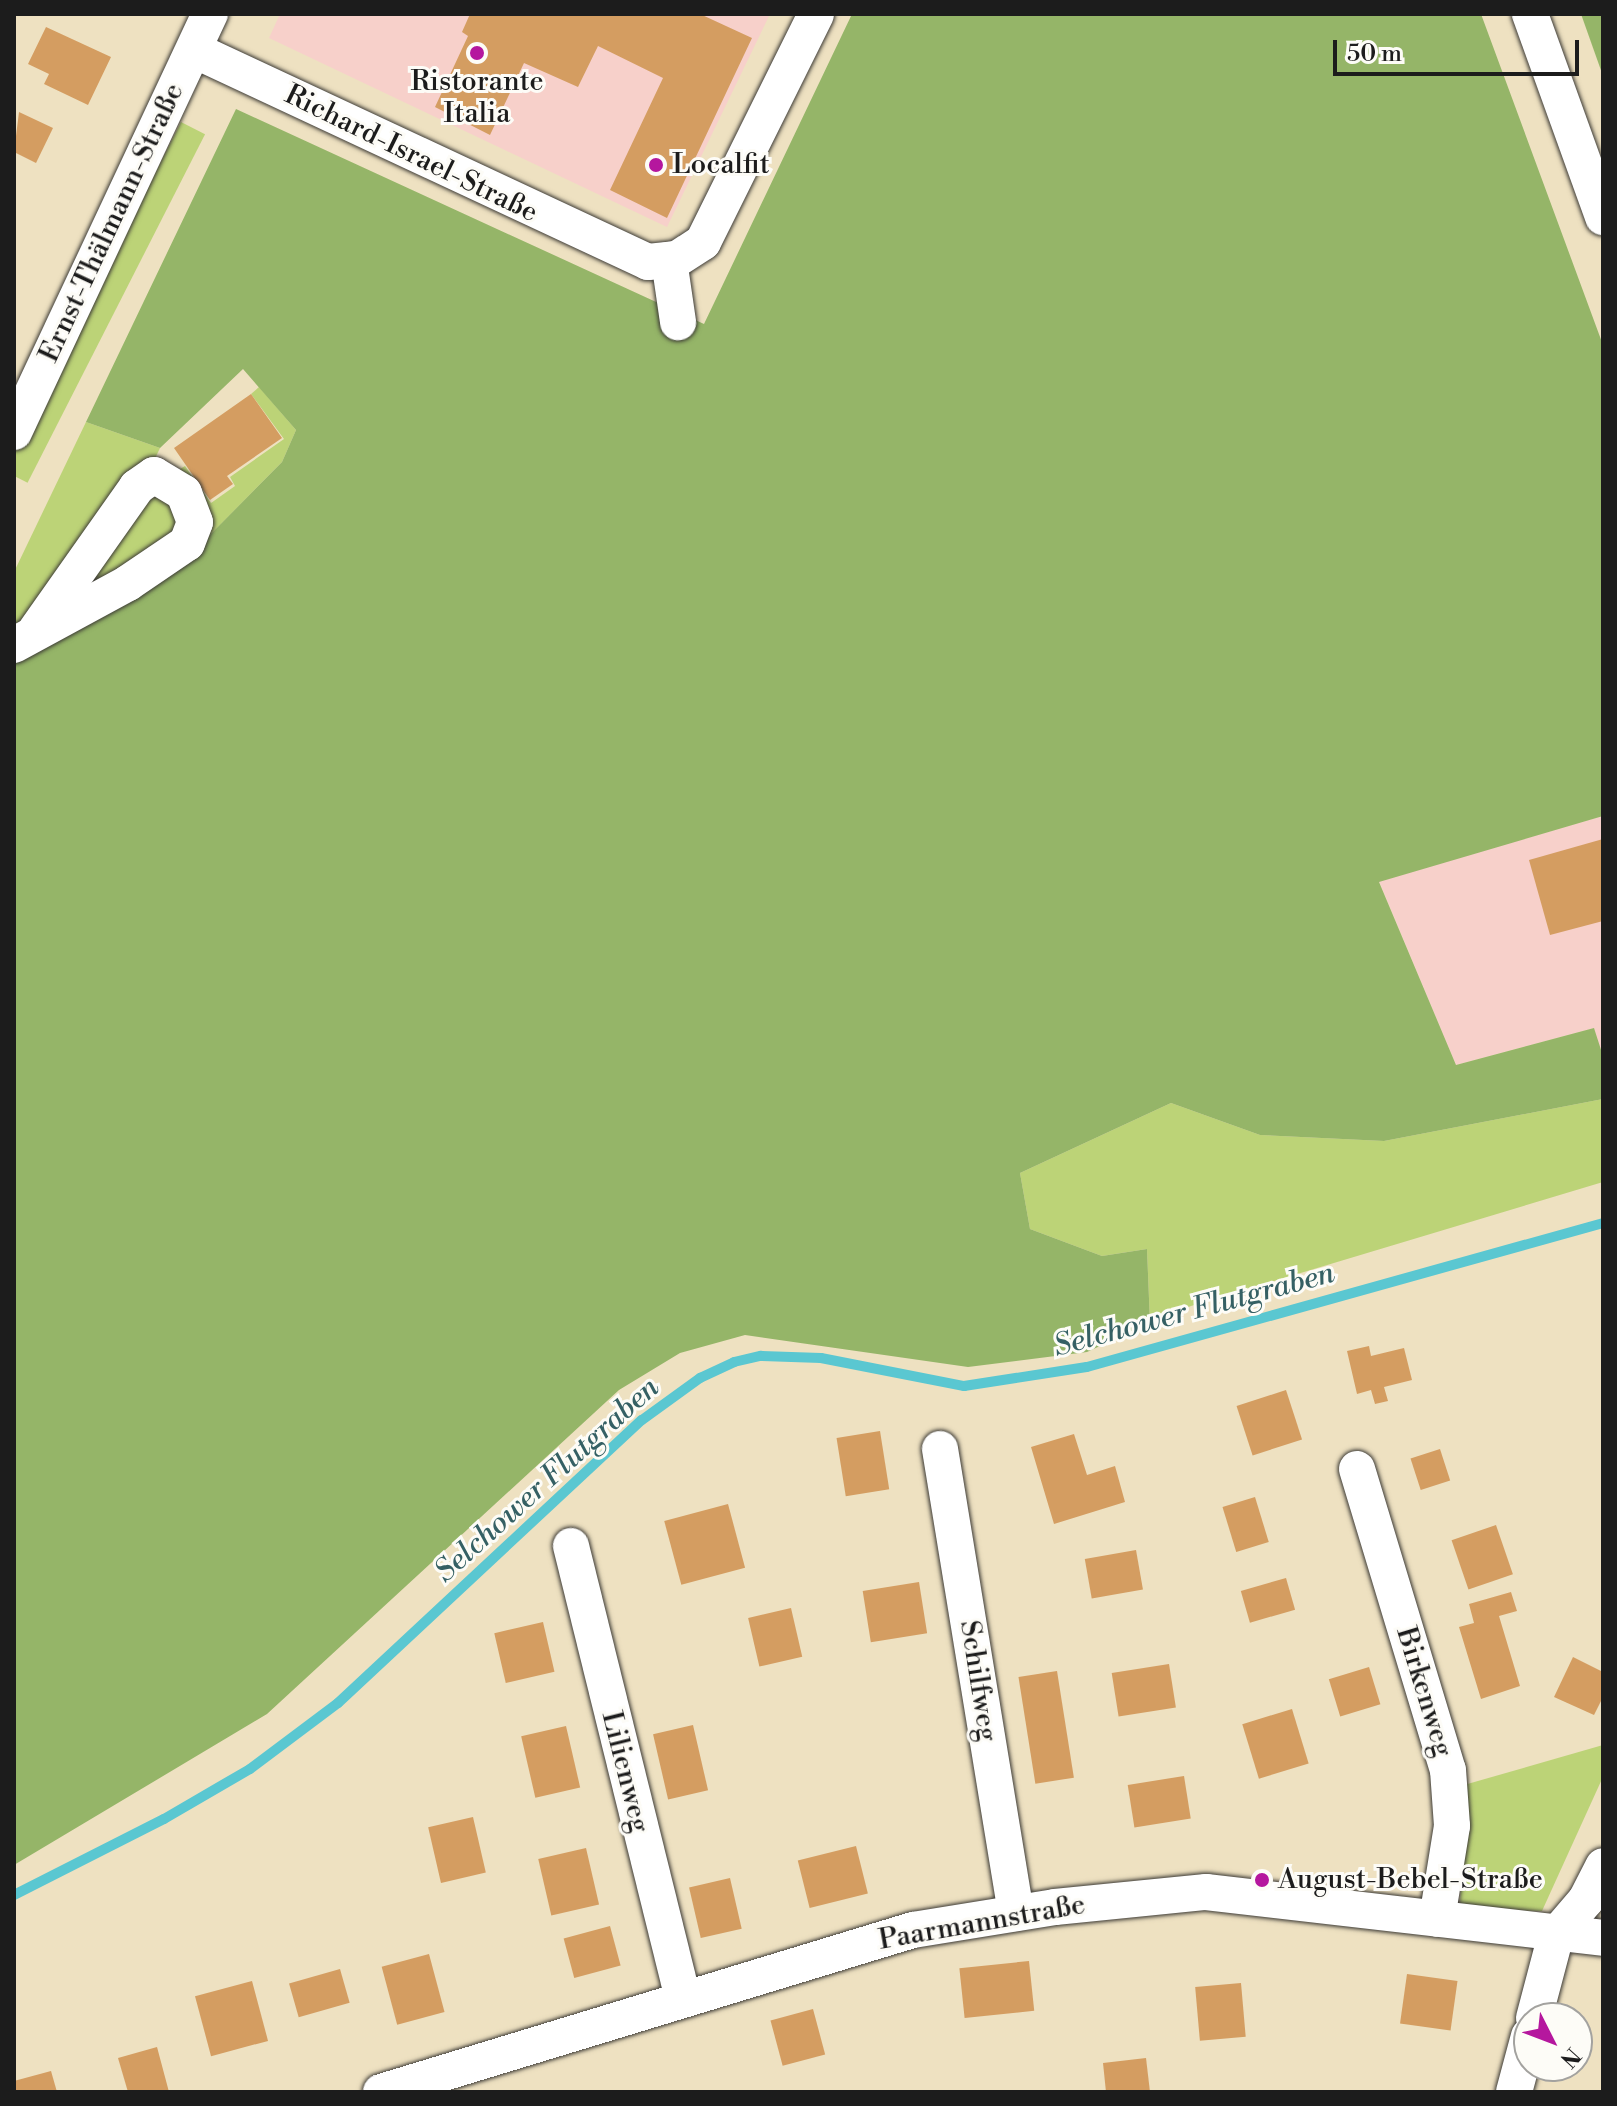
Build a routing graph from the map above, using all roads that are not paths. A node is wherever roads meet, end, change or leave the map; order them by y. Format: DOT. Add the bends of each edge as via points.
graph roads {
  1 [pos="210,14"];
  2 [pos="1530,14"];
  3 [pos="817,36"];
  4 [pos="194,50"];
  5 [pos="1603,217"];
  6 [pos="669,260"];
  7 [pos="678,322"];
  8 [pos="14,432"];
  9 [pos="25,638"];
  10 [pos="940,1449"];
  11 [pos="1357,1469"];
  12 [pos="571,1546"];
  13 [pos="1603,1866"];
  14 [pos="1016,1913"];
  15 [pos="1437,1919"];
  16 [pos="1556,1935"];
  17 [pos="1603,1938"];
  18 [pos="682,1996"];
  19 [pos="1538,2002"];
  20 [pos="381,2092"];
  1 -- 4 [label="street, Ernst-Thälmann-Straße"];
  2 -- 5 [label="street"];
  3 -- 6 [label="street" via="703,242"];
  4 -- 6 [label="street, Richard-Israel-Straße" via="630,257"];
  4 -- 8 [label="street, Ernst-Thälmann-Straße"];
  6 -- 7 [label="street"];
  9 -- 9 [label="street" via="128,583 187,543 195,522 184,493 154,475 137,487"];
  10 -- 14 [label="street, Schilfweg"];
  11 -- 15 [label="street, Birkenweg" via="1448,1770 1452,1826"];
  12 -- 18 [label="street, Lilienweg"];
  13 -- 16 [label="street" via="1586,1900"];
  14 -- 15 [label="street, Paarmannstraße" via="1206,1892"];
  14 -- 18 [label="street, Paarmannstraße" via="913,1930"];
  15 -- 16 [label="street, Paarmannstraße"];
  16 -- 17 [label="street, Paarmannstraße"];
  16 -- 19 [label="street"];
  18 -- 20 [label="street, Paarmannstraße"];
}
